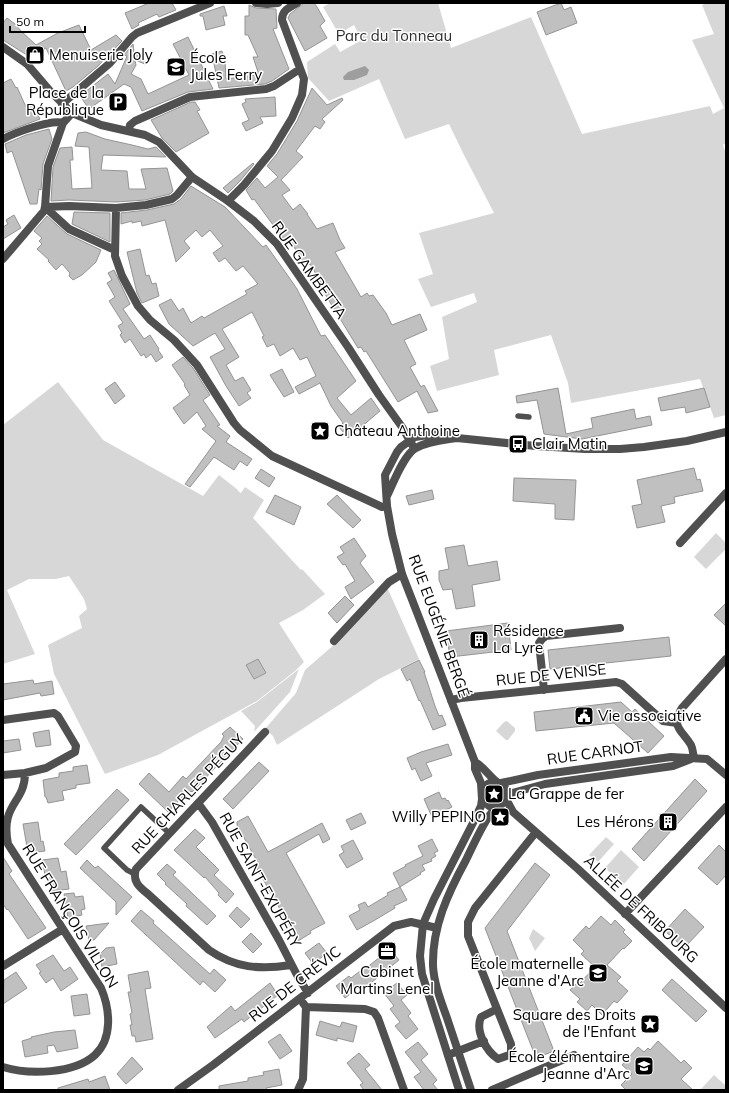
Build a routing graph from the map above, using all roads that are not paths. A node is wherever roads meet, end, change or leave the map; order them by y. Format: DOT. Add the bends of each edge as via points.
graph roads {
  1 [pos="210,3"];
  2 [pos="256,3"];
  3 [pos="278,3"];
  4 [pos="297,3"];
  5 [pos="3,46"];
  6 [pos="300,69"];
  7 [pos="62,104"];
  8 [pos="72,113"];
  9 [pos="63,123"];
  10 [pos="129,131"];
  11 [pos="3,139"];
  12 [pos="192,177"];
  13 [pos="228,201"];
  14 [pos="45,207"];
  15 [pos="116,208"];
  16 [pos="115,250"];
  17 [pos="3,259"];
  18 [pos="518,416"];
  19 [pos="529,417"];
  20 [pos="726,432"];
  21 [pos="457,438"];
  22 [pos="410,440"];
  23 [pos="414,448"];
  24 [pos="726,493"];
  25 [pos="386,497"];
  26 [pos="387,506"];
  27 [pos="680,543"];
  28 [pos="402,574"];
  29 [pos="620,628"];
  30 [pos="334,641"];
  31 [pos="726,659"];
  32 [pos="544,690"];
  33 [pos="451,700"];
  34 [pos="3,720"];
  35 [pos="676,723"];
  36 [pos="265,732"];
  37 [pos="694,758"];
  38 [pos="475,762"];
  39 [pos="25,773"];
  40 [pos="3,774"];
  41 [pos="726,775"];
  42 [pos="499,782"];
  43 [pos="482,796"];
  44 [pos="506,798"];
  45 [pos="198,803"];
  46 [pos="498,806"];
  47 [pos="726,807"];
  48 [pos="536,832"];
  49 [pos="169,833"];
  50 [pos="134,874"];
  51 [pos="625,914"];
  52 [pos="423,924"];
  53 [pos="437,928"];
  54 [pos="62,929"];
  55 [pos="291,965"];
  56 [pos="3,966"];
  57 [pos="308,993"];
  58 [pos="300,998"];
  59 [pos="306,1008"];
  60 [pos="726,1008"];
  61 [pos="497,1010"];
  62 [pos="484,1041"];
  63 [pos="458,1051"];
  64 [pos="448,1055"];
  65 [pos="574,1055"];
  66 [pos="3,1067"];
  67 [pos="178,1090"];
  68 [pos="298,1090"];
  69 [pos="404,1090"];
  70 [pos="460,1090"];
  71 [pos="471,1090"];
  72 [pos="492,1090"];
  1 -- 7 [label="street" via="137,33 110,63"];
  2 -- 3 [label="street"];
  4 -- 6 [label="street" via="282,14 282,20"];
  5 -- 7 [label="street" via="27,64"];
  6 -- 10 [label="street" via="266,89 184,99 134,121"];
  6 -- 13 [label="street" via="304,89 292,118 272,151"];
  7 -- 8 [label="street"];
  8 -- 9 [label="street"];
  8 -- 10 [label="street" via="100,125"];
  9 -- 11 [label="street" via="38,126"];
  9 -- 14 [label="street" via="48,166"];
  10 -- 12 [label="street, RUE GAMBETTA" via="149,136 159,142"];
  12 -- 13 [label="street, RUE GAMBETTA"];
  12 -- 15 [label="street" via="172,199"];
  13 -- 22 [label="street, RUE GAMBETTA" via="254,221 277,244"];
  14 -- 15 [label="street"];
  14 -- 16 [label="street" via="69,229"];
  14 -- 17 [label="street" via="40,217"];
  15 -- 16 [label="street"];
  16 -- 26 [label="street" via="122,276 141,311 198,365 240,430 272,456 382,507"];
  18 -- 19 [label="lane"];
  20 -- 21 [label="street" via="686,441 620,449 568,449"];
  21 -- 22 [label="street" via="441,433 426,434"];
  21 -- 23 [label="street"];
  22 -- 23 [label="street, RUE GAMBETTA"];
  22 -- 25 [label="street, RUE EUGÉNIE BERGÉ" via="397,452 387,470"];
  23 -- 25 [label="street"];
  24 -- 27 [label="street"];
  25 -- 26 [label="street, RUE EUGÉNIE BERGÉ"];
  26 -- 28 [label="street, RUE EUGÉNIE BERGÉ"];
  28 -- 30 [label="street" via="389,582"];
  28 -- 33 [label="street, RUE EUGÉNIE BERGÉ"];
  29 -- 32 [label="street" via="546,636 542,639 539,643"];
  31 -- 35 [label="street" via="682,708"];
  32 -- 33 [label="street, RUE DE VENISE"];
  32 -- 35 [label="street, RUE DE VENISE" via="619,683 663,721"];
  33 -- 38 [label="street, RUE EUGÉNIE BERGÉ"];
  34 -- 39 [label="street" via="54,713 76,744 74,752 46,768"];
  35 -- 37 [label="street" via="691,746"];
  36 -- 45 [label="street, RUE CHARLES PÉGUY"];
  37 -- 41 [label="street, RUE CARNOT" via="707,759"];
  37 -- 42 [label="street, RUE CARNOT" via="671,757"];
  37 -- 44 [label="street, RUE CARNOT" via="673,766 545,784 512,793"];
  38 -- 42 [label="street, RUE EUGÉNIE BERGÉ"];
  38 -- 43 [label="street, RUE EUGÉNIE BERGÉ"];
  39 -- 40 [label="street"];
  39 -- 54 [label="street, RUE FRANÇOIS VILLON" via="24,786 8,807 4,817 4,830 8,844"];
  42 -- 43 [label="street" via="488,783 482,789"];
  42 -- 44 [label="street" via="506,790"];
  43 -- 46 [label="street" via="489,806"];
  43 -- 52 [label="street" via="481,806"];
  44 -- 46 [label="street" via="503,804"];
  44 -- 48 [label="street, ALLÉE DE FRIBOURG" via="513,812"];
  45 -- 49 [label="street, RUE CHARLES PÉGUY"];
  45 -- 55 [label="street, RUE SAINT-EXUPÉRY" via="216,829"];
  46 -- 53 [label="street" via="492,812 450,889"];
  47 -- 51 [label="street"];
  48 -- 51 [label="street, ALLÉE DE FRIBOURG"];
  48 -- 61 [label="street" via="475,908 468,922 468,936"];
  49 -- 50 [label="street, RUE CHARLES PÉGUY"];
  49 -- 50 [label="lane" via="141,807 104,848"];
  50 -- 55 [label="street, RUE CHARLES PÉGUY" via="138,885 219,957 256,967"];
  51 -- 60 [label="street, ALLÉE DE FRIBOURG"];
  52 -- 53 [label="street, RUE DE CRÉVIC"];
  52 -- 57 [label="street, RUE DE CRÉVIC" via="407,923 394,926"];
  52 -- 64 [label="street" via="420,952 422,974"];
  53 -- 63 [label="street" via="433,959 434,975"];
  54 -- 56 [label="street"];
  54 -- 66 [label="street, RUE FRANÇOIS VILLON" via="104,997 108,1023 104,1041 96,1054 75,1066 35,1072"];
  55 -- 57 [label="street, RUE SAINT-EXUPÉRY"];
  57 -- 58 [label="street, RUE DE CRÉVIC"];
  58 -- 59 [label="street"];
  58 -- 67 [label="street, RUE DE CRÉVIC"];
  59 -- 68 [label="street" via="303,1079"];
  59 -- 69 [label="street" via="365,1009 374,1012"];
  61 -- 62 [label="street" via="481,1017 479,1027"];
  61 -- 62 [label="street" via="511,1044 511,1053 498,1059 491,1054"];
  62 -- 63 [label="street"];
  63 -- 64 [label="street"];
  63 -- 71 [label="street"];
  64 -- 70 [label="street"];
  65 -- 72 [label="street"];
}
